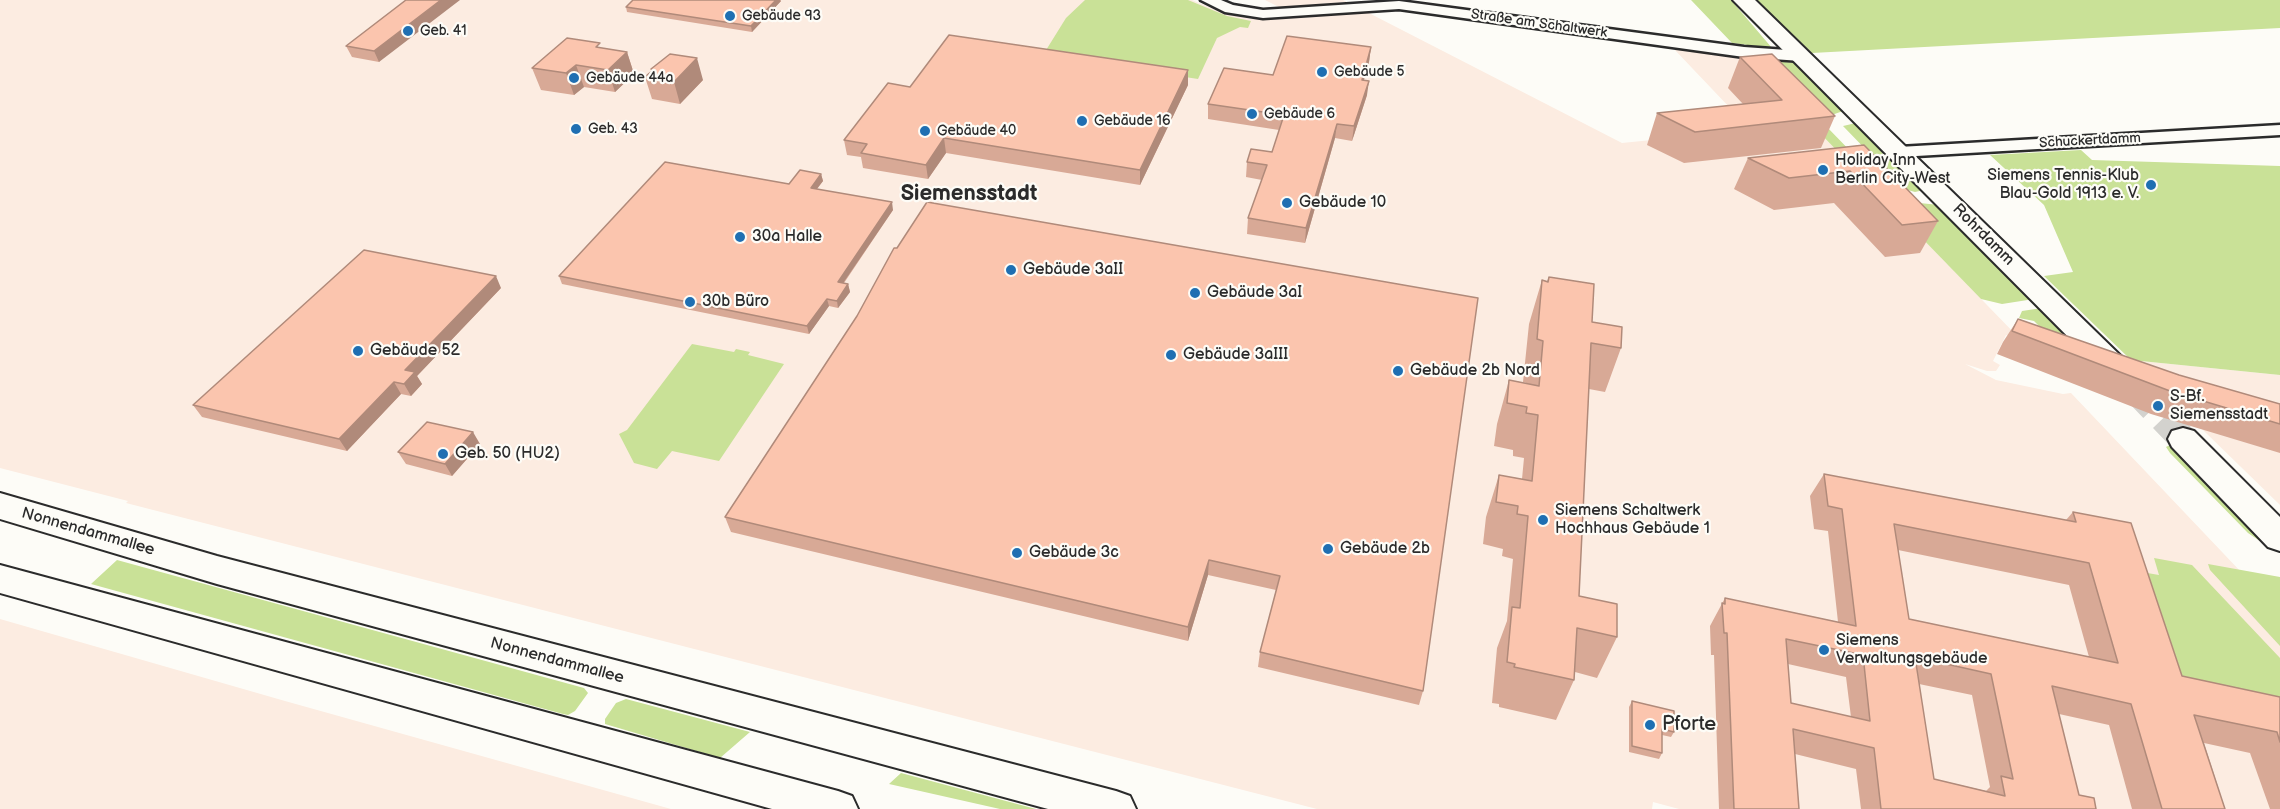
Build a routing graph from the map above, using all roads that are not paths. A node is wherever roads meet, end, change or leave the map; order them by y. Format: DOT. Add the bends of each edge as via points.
graph roads {
  1 [pos="1208,0"];
  2 [pos="1743,0"];
  3 [pos="1437,5"];
  4 [pos="1801,56"];
  5 [pos="2280,130"];
  6 [pos="1899,152"];
  7 [pos="2118,370"];
  8 [pos="2183,439"];
  9 [pos="0,506"];
  10 [pos="2280,538"];
  11 [pos="0,579"];
  12 [pos="838,809"];
  13 [pos="1116,809"];
  1 -- 3 [label="street, Straße am Schaltwerk" via="1230,9 1263,14"];
  2 -- 4 [label="main road, Rohrdamm"];
  3 -- 4 [label="street, Straße am Schaltwerk" via="1743,52"];
  4 -- 6 [label="main road, Rohrdamm"];
  5 -- 6 [label="street, Schuckertdamm"];
  6 -- 7 [label="main road, Rohrdamm"];
  8 -- 10 [label="main road"];
  9 -- 13 [label="main road, Nonnendammallee" via="216,570"];
  11 -- 12 [label="main road"];
}
